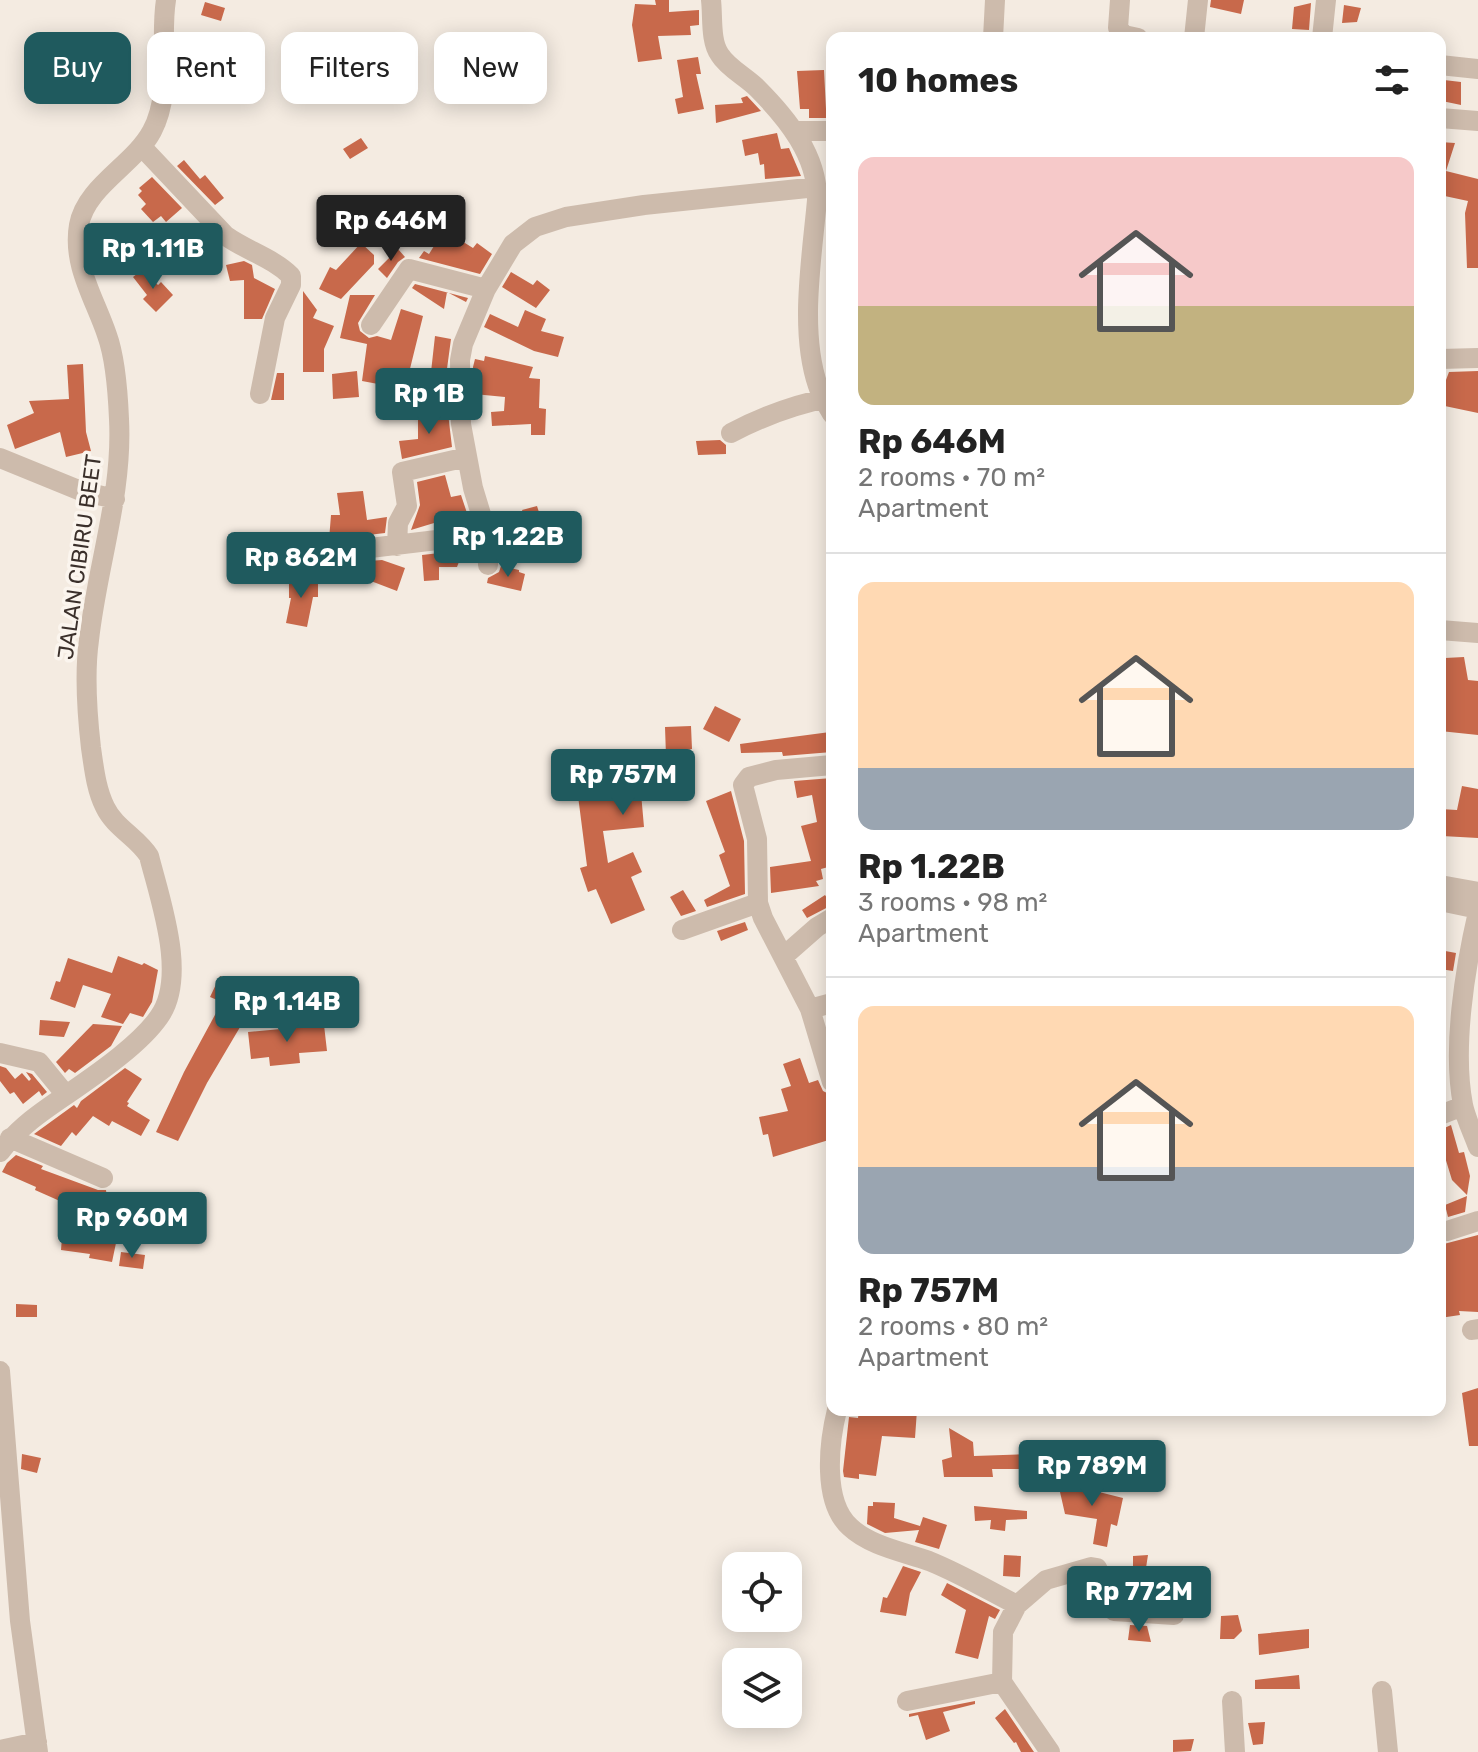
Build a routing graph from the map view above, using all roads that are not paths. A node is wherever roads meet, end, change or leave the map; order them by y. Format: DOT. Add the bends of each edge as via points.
graph roads {
  1 [pos="166,0"];
  2 [pos="711,0"];
  3 [pos="995,0"];
  4 [pos="1120,0"];
  5 [pos="1198,0"];
  6 [pos="1326,0"];
  7 [pos="993,32"];
  8 [pos="1121,32"];
  9 [pos="1195,32"];
  10 [pos="1323,32"];
  11 [pos="1446,66"];
  12 [pos="1478,69"];
  13 [pos="1446,118"];
  14 [pos="1478,121"];
  15 [pos="794,131"];
  16 [pos="826,131"];
  17 [pos="142,147"];
  18 [pos="822,195"];
  19 [pos="486,289"];
  20 [pos="371,325"];
  21 [pos="1478,358"];
  22 [pos="1446,359"];
  23 [pos="260,394"];
  24 [pos="826,396"];
  25 [pos="826,404"];
  26 [pos="731,433"];
  27 [pos="467,457"];
  28 [pos="0,458"];
  29 [pos="115,499"];
  30 [pos="487,534"];
  31 [pos="397,546"];
  32 [pos="345,551"];
  33 [pos="488,565"];
  34 [pos="1446,630"];
  35 [pos="1478,633"];
  36 [pos="826,766"];
  37 [pos="1446,886"];
  38 [pos="1478,892"];
  39 [pos="758,903"];
  40 [pos="1446,903"];
  41 [pos="1478,911"];
  42 [pos="826,922"];
  43 [pos="682,930"];
  44 [pos="784,956"];
  45 [pos="826,1005"];
  46 [pos="810,1009"];
  47 [pos="1450,1051"];
  48 [pos="0,1053"];
  49 [pos="826,1062"];
  50 [pos="66,1095"];
  51 [pos="1463,1106"];
  52 [pos="1446,1113"];
  53 [pos="5,1145"];
  54 [pos="1478,1147"];
  55 [pos="103,1178"];
  56 [pos="1478,1221"];
  57 [pos="1447,1231"];
  58 [pos="0,1371"];
  59 [pos="836,1416"];
  60 [pos="4,1478"];
  61 [pos="1017,1605"];
  62 [pos="1174,1615"];
  63 [pos="10,1623"];
  64 [pos="1002,1682"];
  65 [pos="1382,1691"];
  66 [pos="907,1701"];
  67 [pos="1232,1701"];
  68 [pos="37,1747"];
  69 [pos="0,1750"];
  70 [pos="1050,1752"];
  71 [pos="1235,1752"];
  72 [pos="1388,1752"];
  1 -- 17 [label="street, JALAN CIBIRU BEET" via="160,108"];
  2 -- 15 [label="street" via="719,55"];
  3 -- 7 [label="street"];
  4 -- 8 [label="street"];
  5 -- 9 [label="street"];
  6 -- 10 [label="street"];
  11 -- 12 [label="street"];
  13 -- 14 [label="street"];
  15 -- 16 [label="street"];
  15 -- 18 [label="street"];
  17 -- 23 [label="street" via="226,236 291,276 275,318"];
  17 -- 29 [label="street, JALAN CIBIRU BEET" via="85,209 77,248 108,338 117,405"];
  18 -- 19 [label="street" via="644,205 551,222 513,244"];
  18 -- 24 [label="street" via="810,279 809,340 812,364"];
  19 -- 20 [label="street" via="409,269"];
  19 -- 27 [label="street" via="460,360"];
  21 -- 22 [label="street"];
  25 -- 26 [label="street" via="754,420"];
  27 -- 30 [label="street"];
  27 -- 31 [label="street" via="402,472 407,506 398,523"];
  28 -- 29 [label="street"];
  29 -- 50 [label="street, JALAN CIBIRU BEET" via="88,641 87,714 98,789 116,824 149,856 172,966 169,997 160,1017"];
  30 -- 31 [label="street"];
  30 -- 33 [label="street"];
  31 -- 32 [label="street"];
  34 -- 35 [label="street"];
  36 -- 39 [label="street" via="776,770 743,783 757,839"];
  37 -- 38 [label="street"];
  39 -- 43 [label="street"];
  39 -- 44 [label="street"];
  40 -- 41 [label="street"];
  41 -- 47 [label="street"];
  42 -- 44 [label="street"];
  44 -- 46 [label="street"];
  45 -- 46 [label="street"];
  46 -- 49 [label="street"];
  47 -- 51 [label="street"];
  48 -- 50 [label="street" via="39,1062"];
  50 -- 53 [label="street, JALAN CIBIRU BEET" via="29,1120"];
  51 -- 52 [label="street"];
  51 -- 54 [label="street"];
  53 -- 55 [label="street"];
  56 -- 57 [label="street"];
  58 -- 60 [label="street"];
  59 -- 61 [label="street" via="830,1469 841,1517 850,1528"];
  60 -- 63 [label="street"];
  61 -- 62 [label="street" via="1046,1580 1091,1567 1097,1568 1114,1611"];
  61 -- 64 [label="street" via="1003,1632"];
  63 -- 68 [label="street"];
  64 -- 66 [label="street"];
  64 -- 70 [label="street"];
  65 -- 72 [label="street"];
  67 -- 71 [label="street"];
  68 -- 69 [label="street"];
}
